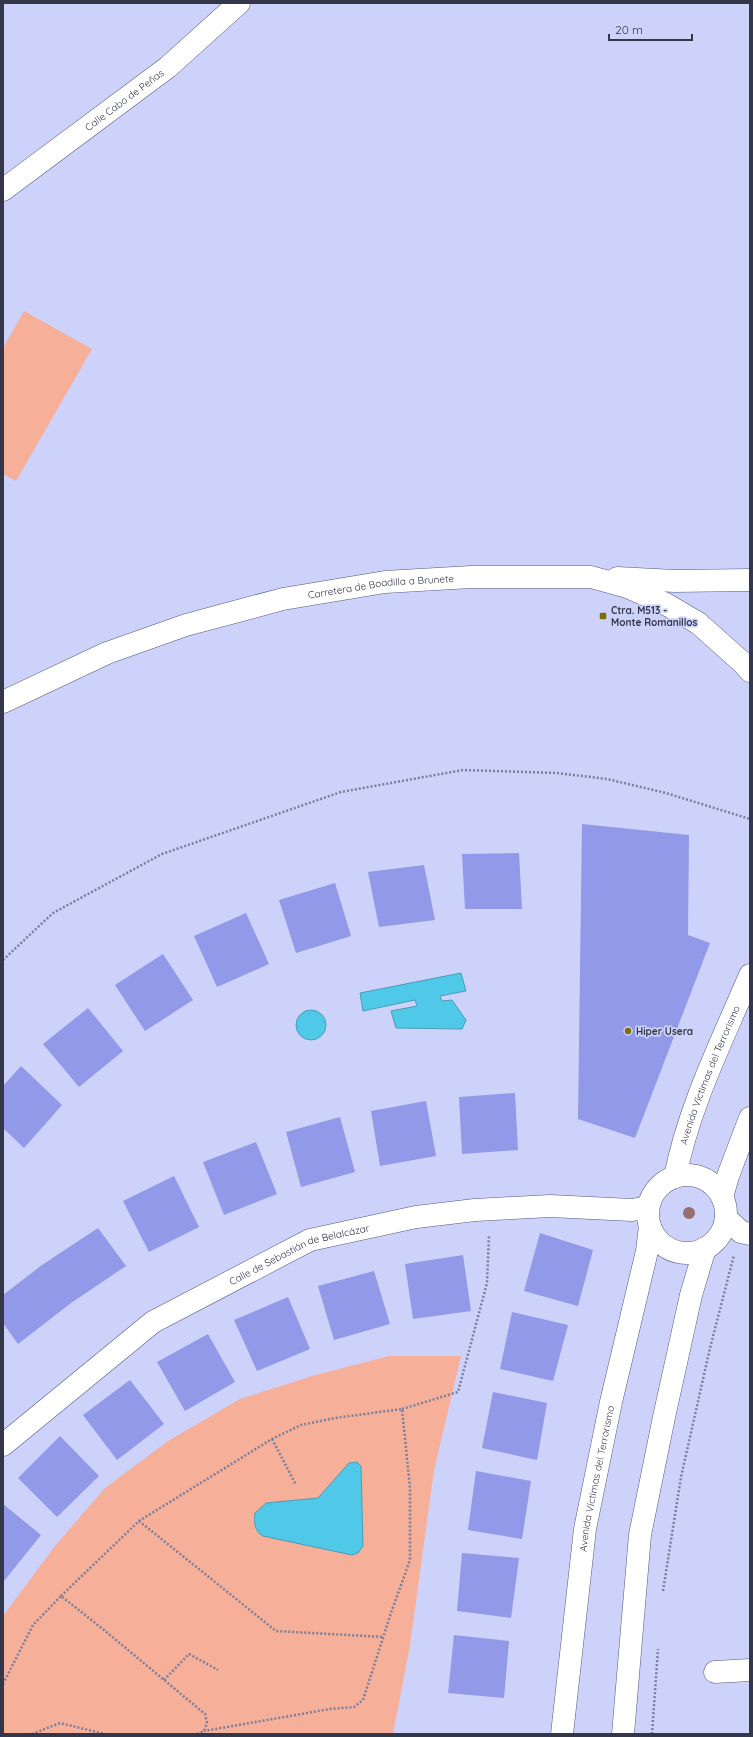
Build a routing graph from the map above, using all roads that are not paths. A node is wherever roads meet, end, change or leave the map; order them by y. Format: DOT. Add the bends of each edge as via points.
graph roads {
  1 [pos="239,3"];
  2 [pos="3,190"];
  3 [pos="591,577"];
  4 [pos="750,580"];
  5 [pos="750,671"];
  6 [pos="3,702"];
  7 [pos="750,975"];
  8 [pos="750,1118"];
  9 [pos="675,1177"];
  10 [pos="649,1216"];
  11 [pos="735,1220"];
  12 [pos="705,1248"];
  13 [pos="3,1445"];
  14 [pos="750,1670"];
  15 [pos="715,1672"];
  16 [pos="562,1734"];
  17 [pos="623,1734"];
  1 -- 2 [label="street, Calle Cabo de Peñas" via="168,67"];
  3 -- 4 [label="street" via="674,581"];
  3 -- 5 [label="street, Carretera de Boadilla a Brunete" via="627,587 698,623"];
  3 -- 6 [label="street, Carretera de Boadilla a Brunete" via="471,577 385,582 283,599 186,625 107,653"];
  7 -- 9 [label="street, Avenida Víctimas del Terrorismo" via="695,1103"];
  8 -- 11 [label="street" via="728,1176"];
  9 -- 10 [label="street" via="665,1181 658,1188"];
  9 -- 11 [label="street" via="686,1175 707,1181 716,1188"];
  10 -- 12 [label="street" via="655,1236 672,1250 683,1253"];
  10 -- 13 [label="street, Calle de Sebastián de Belalcázar" via="632,1210 550,1206 475,1210 416,1217 310,1240 153,1322"];
  10 -- 16 [label="street, Avenida Víctimas del Terrorismo" via="647,1251 611,1402 585,1529"];
  11 -- 12 [label="street"];
  12 -- 17 [label="street" via="689,1303 640,1535"];
  14 -- 15 [label="street"];
}
